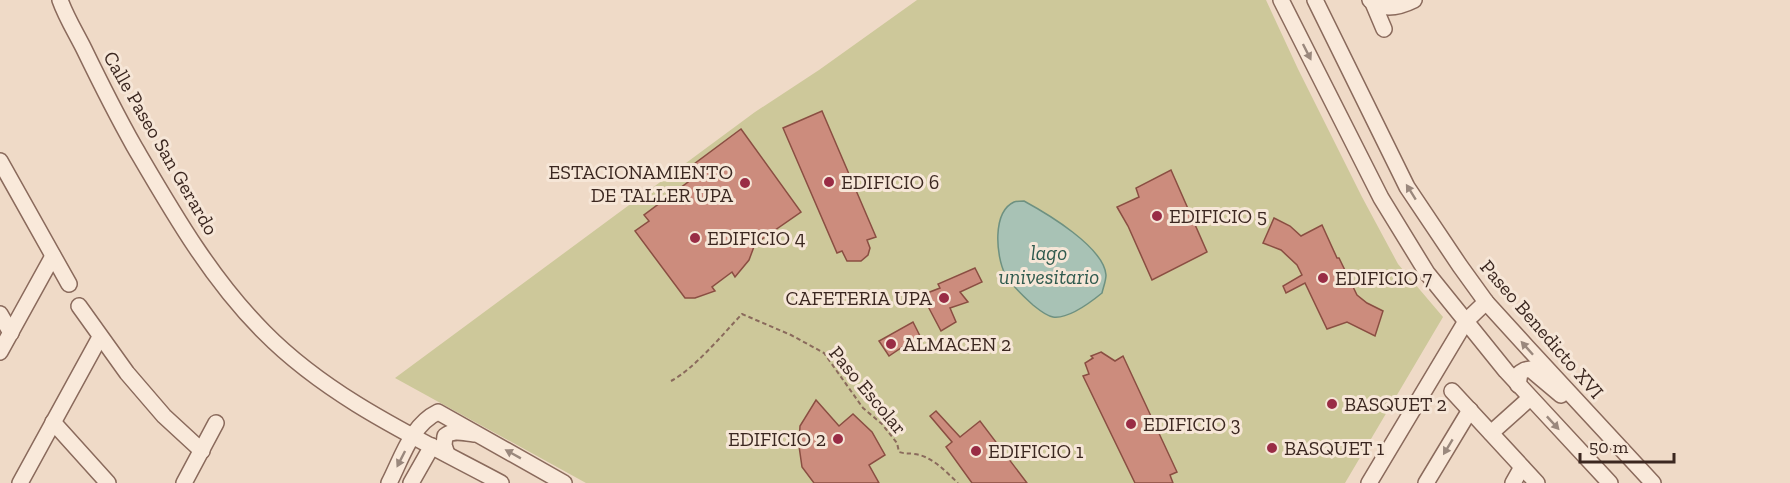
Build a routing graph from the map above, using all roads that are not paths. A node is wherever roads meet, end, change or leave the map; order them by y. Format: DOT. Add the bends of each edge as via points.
graph roads {
  1 [pos="60,0"];
  2 [pos="1281,0"];
  3 [pos="1316,0"];
  4 [pos="1414,0"];
  5 [pos="1371,1"];
  6 [pos="1384,29"];
  7 [pos="0,161"];
  8 [pos="53,256"];
  9 [pos="69,284"];
  10 [pos="1486,302"];
  11 [pos="79,306"];
  12 [pos="0,314"];
  13 [pos="1466,321"];
  14 [pos="11,333"];
  15 [pos="100,337"];
  16 [pos="0,352"];
  17 [pos="1518,385"];
  18 [pos="1452,392"];
  19 [pos="1530,398"];
  20 [pos="1470,410"];
  21 [pos="53,422"];
  22 [pos="216,423"];
  23 [pos="1491,433"];
  24 [pos="479,435"];
  25 [pos="412,436"];
  26 [pos="1614,440"];
  27 [pos="432,446"];
  28 [pos="201,451"];
  29 [pos="447,454"];
  30 [pos="1522,467"];
  31 [pos="20,483"];
  32 [pos="108,483"];
  33 [pos="184,483"];
  34 [pos="389,483"];
  35 [pos="411,483"];
  36 [pos="501,483"];
  37 [pos="564,483"];
  38 [pos="1369,483"];
  39 [pos="1426,483"];
  40 [pos="1513,483"];
  41 [pos="1537,483"];
  42 [pos="1610,483"];
  43 [pos="1653,483"];
  1 -- 25 [label="street, Calle Paseo San Gerardo" via="112,107 175,216 228,291 264,333 309,371"];
  2 -- 13 [label="street, one-way" via="1381,198 1426,273"];
  10 -- 3 [label="street, Paseo Benedicto XVI, one-way" via="1407,187"];
  4 -- 5 [label="street" via="1389,8"];
  5 -- 6 [label="street"];
  7 -- 8 [label="street"];
  8 -- 9 [label="street"];
  8 -- 14 [label="street"];
  10 -- 13 [label="street"];
  26 -- 10 [label="street, Paseo Benedicto XVI, one-way"];
  11 -- 15 [label="street"];
  12 -- 14 [label="street"];
  13 -- 17 [label="street"];
  13 -- 38 [label="street"];
  14 -- 16 [label="street"];
  15 -- 21 [label="street"];
  15 -- 28 [label="street" via="164,416"];
  17 -- 19 [label="street"];
  17 -- 26 [label="street" via="1521,373 1530,369"];
  18 -- 20 [label="street"];
  19 -- 23 [label="street"];
  19 -- 42 [label="street, one-way"];
  20 -- 23 [label="street"];
  20 -- 39 [label="street, one-way"];
  21 -- 31 [label="street"];
  21 -- 32 [label="street"];
  22 -- 28 [label="street"];
  23 -- 30 [label="street"];
  24 -- 25 [label="street" via="438,412 423,421"];
  24 -- 29 [label="street" via="449,432 443,440"];
  37 -- 24 [label="street, one-way"];
  25 -- 27 [label="street, Calle Paseo San Gerardo"];
  25 -- 34 [label="street, one-way"];
  26 -- 43 [label="street, Paseo Benedicto XVI"];
  27 -- 29 [label="street, Calle Paseo San Gerardo"];
  27 -- 35 [label="street"];
  28 -- 33 [label="street"];
  29 -- 36 [label="street, Calle Paseo San Gerardo"];
  30 -- 40 [label="street"];
  30 -- 41 [label="street"];
}
